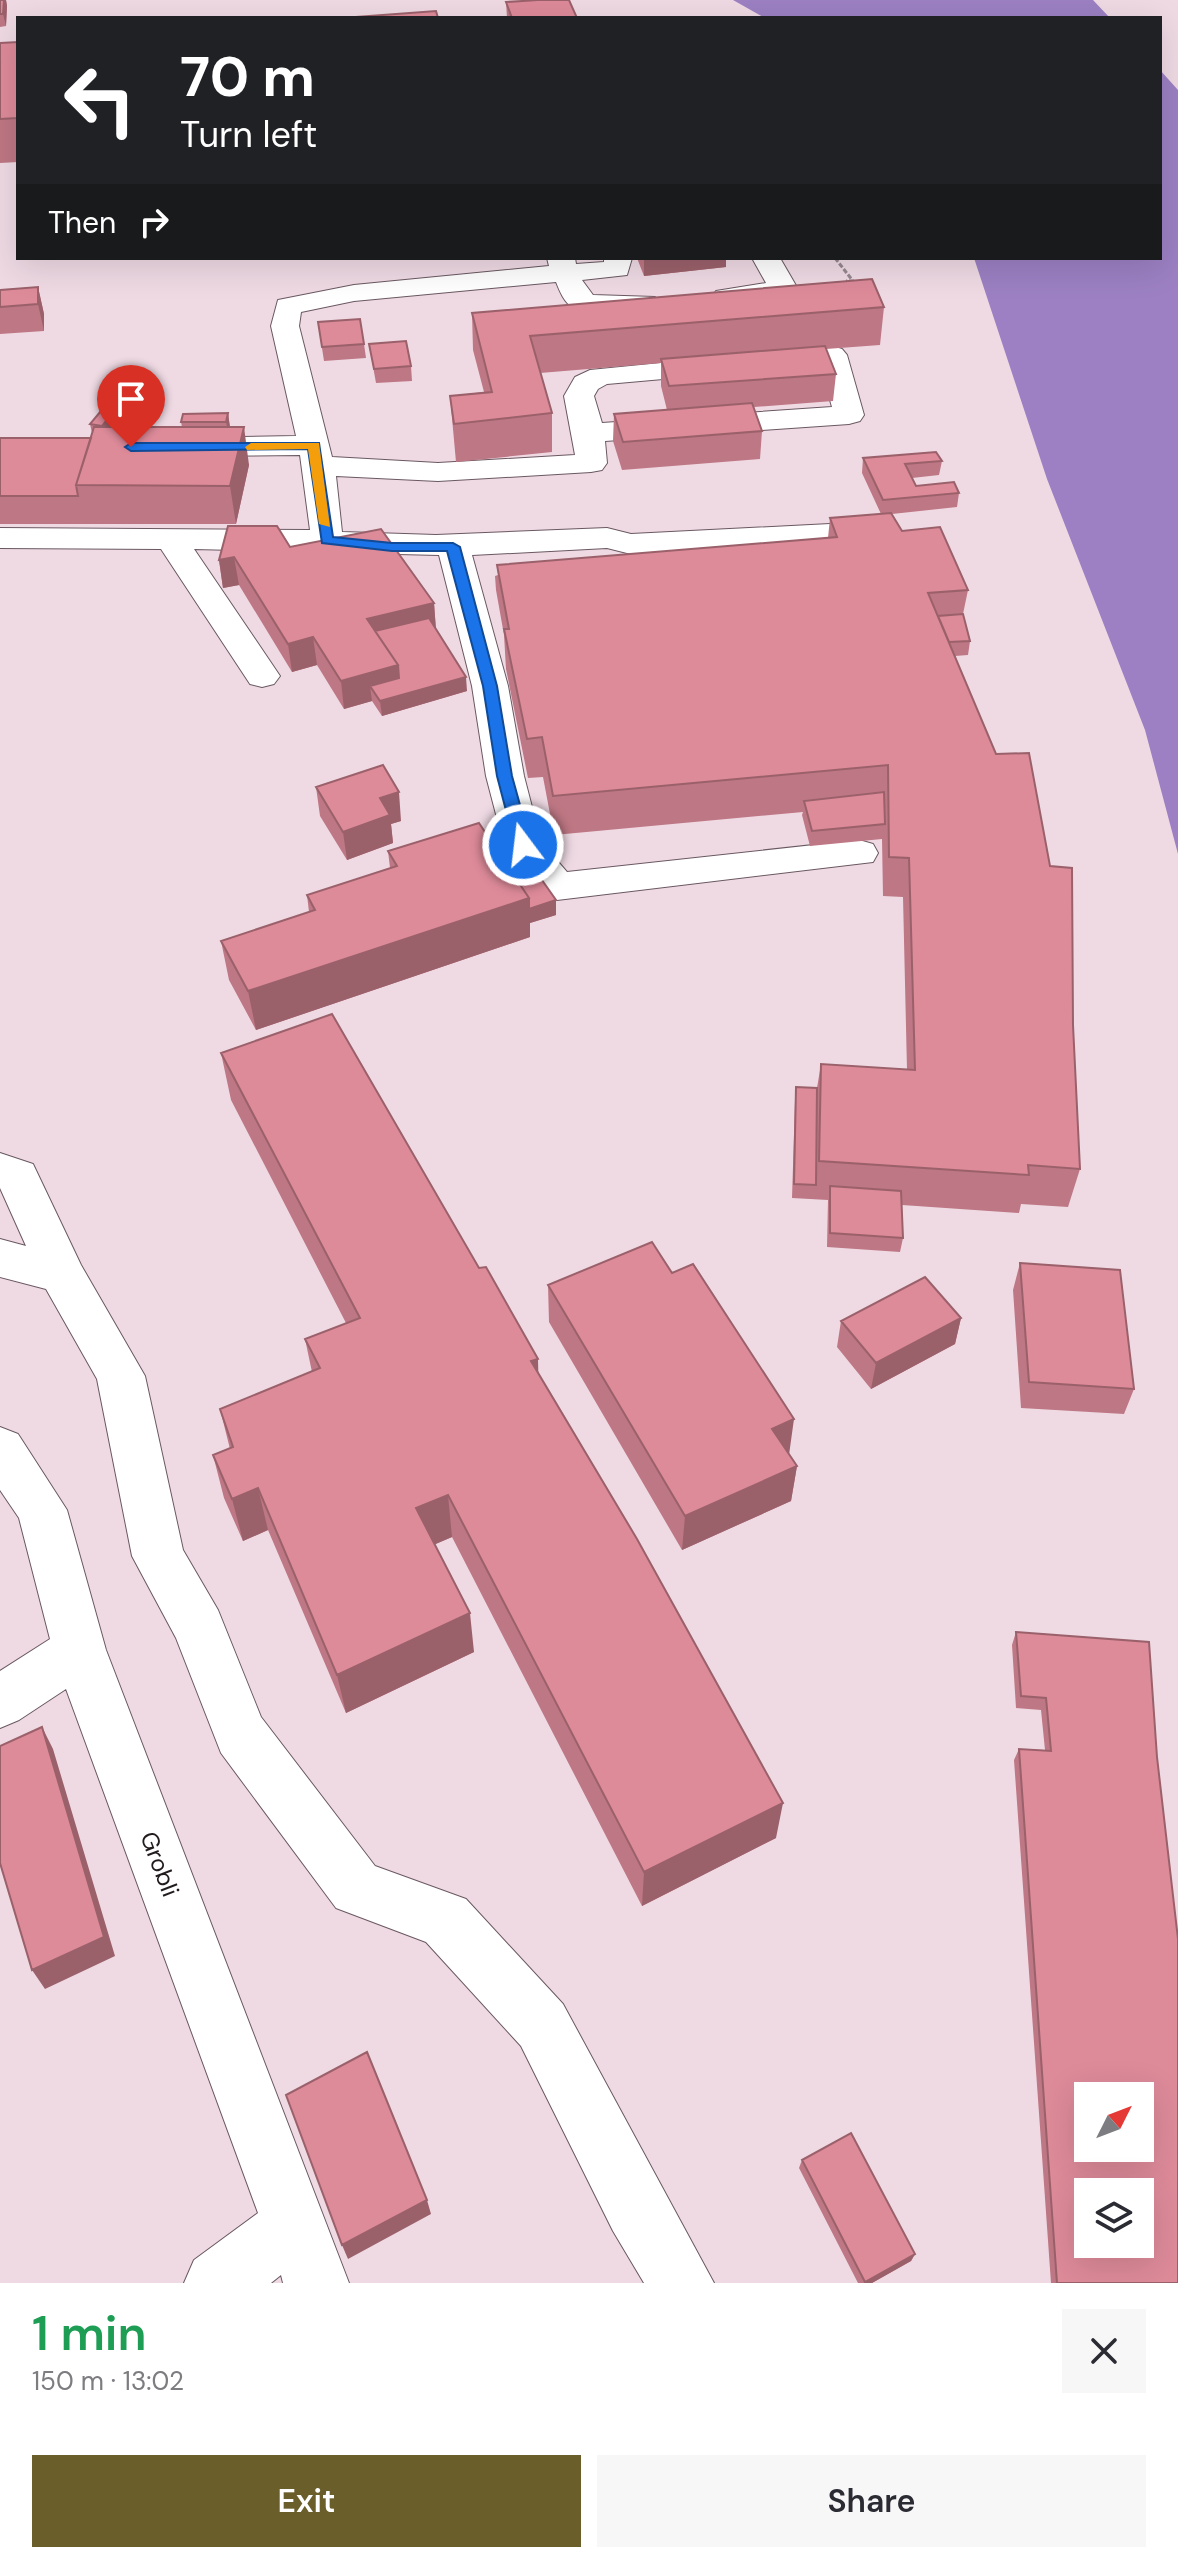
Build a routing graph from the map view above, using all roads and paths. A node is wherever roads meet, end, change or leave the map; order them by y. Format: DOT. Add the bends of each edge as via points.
graph roads {
  1 [pos="618,260"];
  2 [pos="767,260"];
  3 [pos="563,265"];
  4 [pos="704,299"];
  5 [pos="674,301"];
  6 [pos="589,433"];
  7 [pos="161,447"];
  8 [pos="317,456"];
  9 [pos="869,532"];
  10 [pos="0,538"];
  11 [pos="171,539"];
  12 [pos="327,540"];
  13 [pos="453,547"];
  14 [pos="262,676"];
  15 [pos="859,853"];
  16 [pos="0,1170"];
  17 [pos="0,1258"];
  18 [pos="62,1274"];
  19 [pos="0,1449"];
  20 [pos="79,1650"];
  21 [pos="0,1702"];
  22 [pos="296,2224"];
  23 [pos="217,2283"];
  24 [pos="316,2283"];
  25 [pos="681,2283"];
  1 -- 3 [label="street" via="617,269"];
  2 -- 4 [label="street" via="784,289"];
  3 -- 5 [label="street" via="577,297 586,304"];
  3 -- 8 [label="street" via="351,281 288,306 285,326"];
  6 -- 6 [label="street" via="684,424 849,415 832,355 601,376 586,383 579,396"];
  6 -- 8 [label="street" via="591,463 438,472"];
  7 -- 8 [label="street"];
  8 -- 12 [label="street"];
  9 -- 13 [label="street"];
  10 -- 11 [label="street"];
  11 -- 12 [label="street"];
  11 -- 14 [label="street"];
  12 -- 13 [label="street"];
  13 -- 15 [label="street" via="490,686 523,845 557,887"];
  16 -- 18 [label="street" via="17,1176"];
  17 -- 18 [label="street"];
  18 -- 25 [label="street" via="121,1376 158,1556 199,1627 240,1734 356,1888 445,1920 542,2025 636,2208"];
  19 -- 20 [label="street, Grobli" via="42,1510"];
  20 -- 21 [label="street"];
  20 -- 22 [label="street, Grobli"];
  22 -- 23 [label="street"];
  22 -- 24 [label="street, Grobli"];
}
